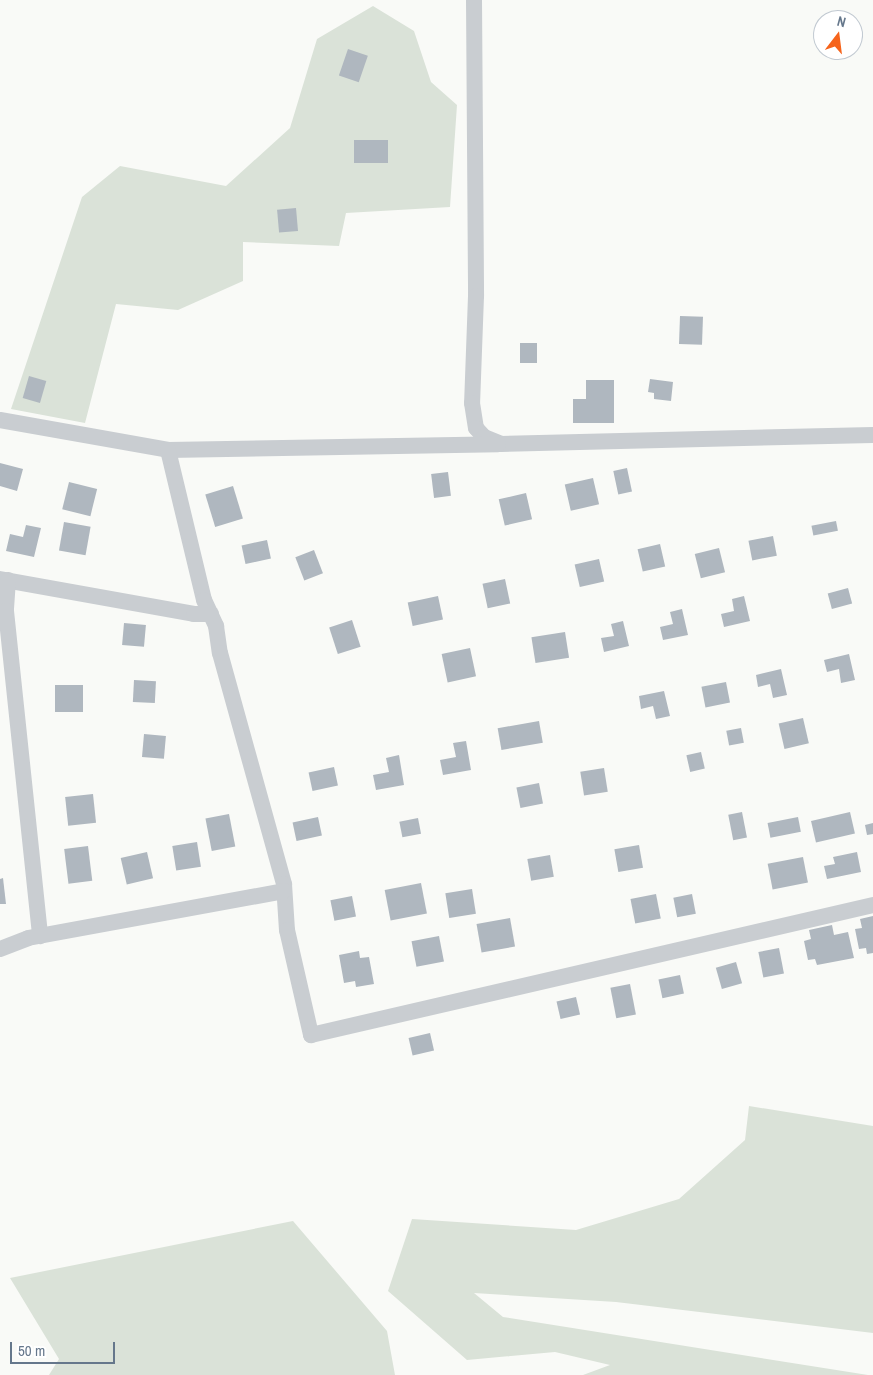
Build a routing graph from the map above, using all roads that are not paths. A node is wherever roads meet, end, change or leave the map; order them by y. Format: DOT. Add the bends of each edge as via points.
graph roads {
  1 [pos="474,0"];
  2 [pos="0,420"];
  3 [pos="873,435"];
  4 [pos="500,444"];
  5 [pos="168,450"];
  6 [pos="4,580"];
  7 [pos="211,614"];
  8 [pos="284,891"];
  9 [pos="873,905"];
  10 [pos="40,936"];
  11 [pos="0,949"];
  1 -- 4 [label="street" via="476,296 472,403 476,428 484,438"];
  2 -- 5 [label="street"];
  3 -- 4 [label="street"];
  4 -- 5 [label="street"];
  5 -- 7 [label="street" via="204,600"];
  6 -- 7 [label="street" via="194,614"];
  6 -- 10 [label="street"];
  7 -- 8 [label="street"];
  8 -- 9 [label="street" via="287,930 311,1035"];
  8 -- 10 [label="street"];
  10 -- 11 [label="street"];
}
